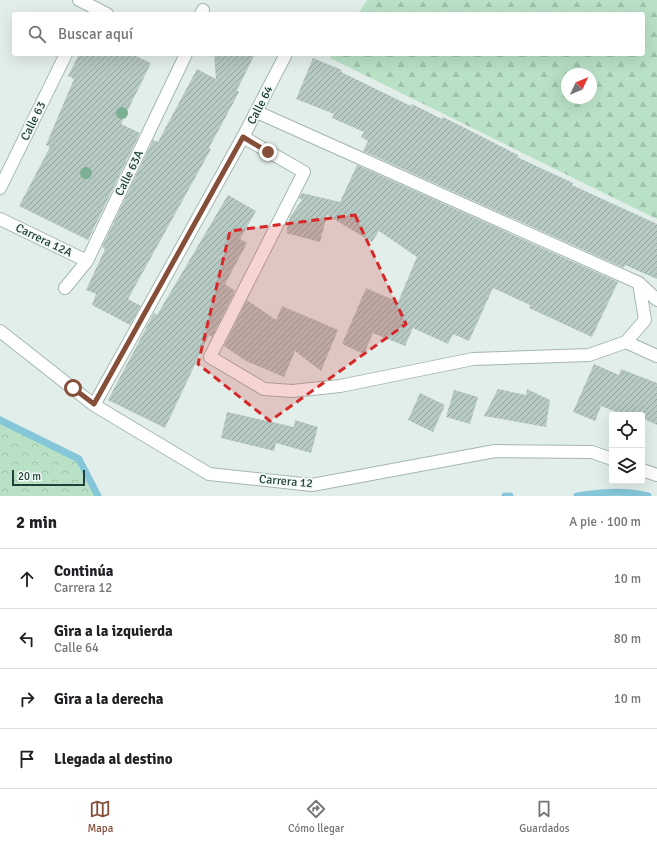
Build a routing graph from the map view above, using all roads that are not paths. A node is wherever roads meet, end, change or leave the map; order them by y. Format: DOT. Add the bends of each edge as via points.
graph roads {
  1 [pos="78,0"];
  2 [pos="88,10"];
  3 [pos="65,56"];
  4 [pos="185,56"];
  5 [pos="285,56"];
  6 [pos="257,112"];
  7 [pos="243,137"];
  8 [pos="0,188"];
  9 [pos="0,219"];
  10 [pos="88,261"];
  11 [pos="639,283"];
  12 [pos="65,288"];
  13 [pos="657,300"];
  14 [pos="0,331"];
  15 [pos="626,342"];
  16 [pos="657,356"];
  17 [pos="94,404"];
  18 [pos="609,458"];
  19 [pos="645,471"];
  20 [pos="657,475"];
  1 -- 2 [label="street"];
  3 -- 8 [label="street, Calle 63"];
  4 -- 10 [label="street, Calle 63A"];
  5 -- 6 [label="street, Calle 64"];
  6 -- 7 [label="street, Calle 64"];
  6 -- 11 [label="street"];
  7 -- 15 [label="street" via="304,172 210,357 264,389 292,391 340,386 473,359 589,354"];
  7 -- 17 [label="street, Calle 64"];
  9 -- 10 [label="street, Carrera 12A"];
  10 -- 12 [label="street, Calle 63A"];
  11 -- 13 [label="street"];
  11 -- 15 [label="street" via="645,320"];
  14 -- 17 [label="street, Carrera 12"];
  15 -- 16 [label="street"];
  17 -- 18 [label="street, Carrera 12" via="209,474 312,485 494,451 592,452"];
  19 -- 20 [label="street"];
}
